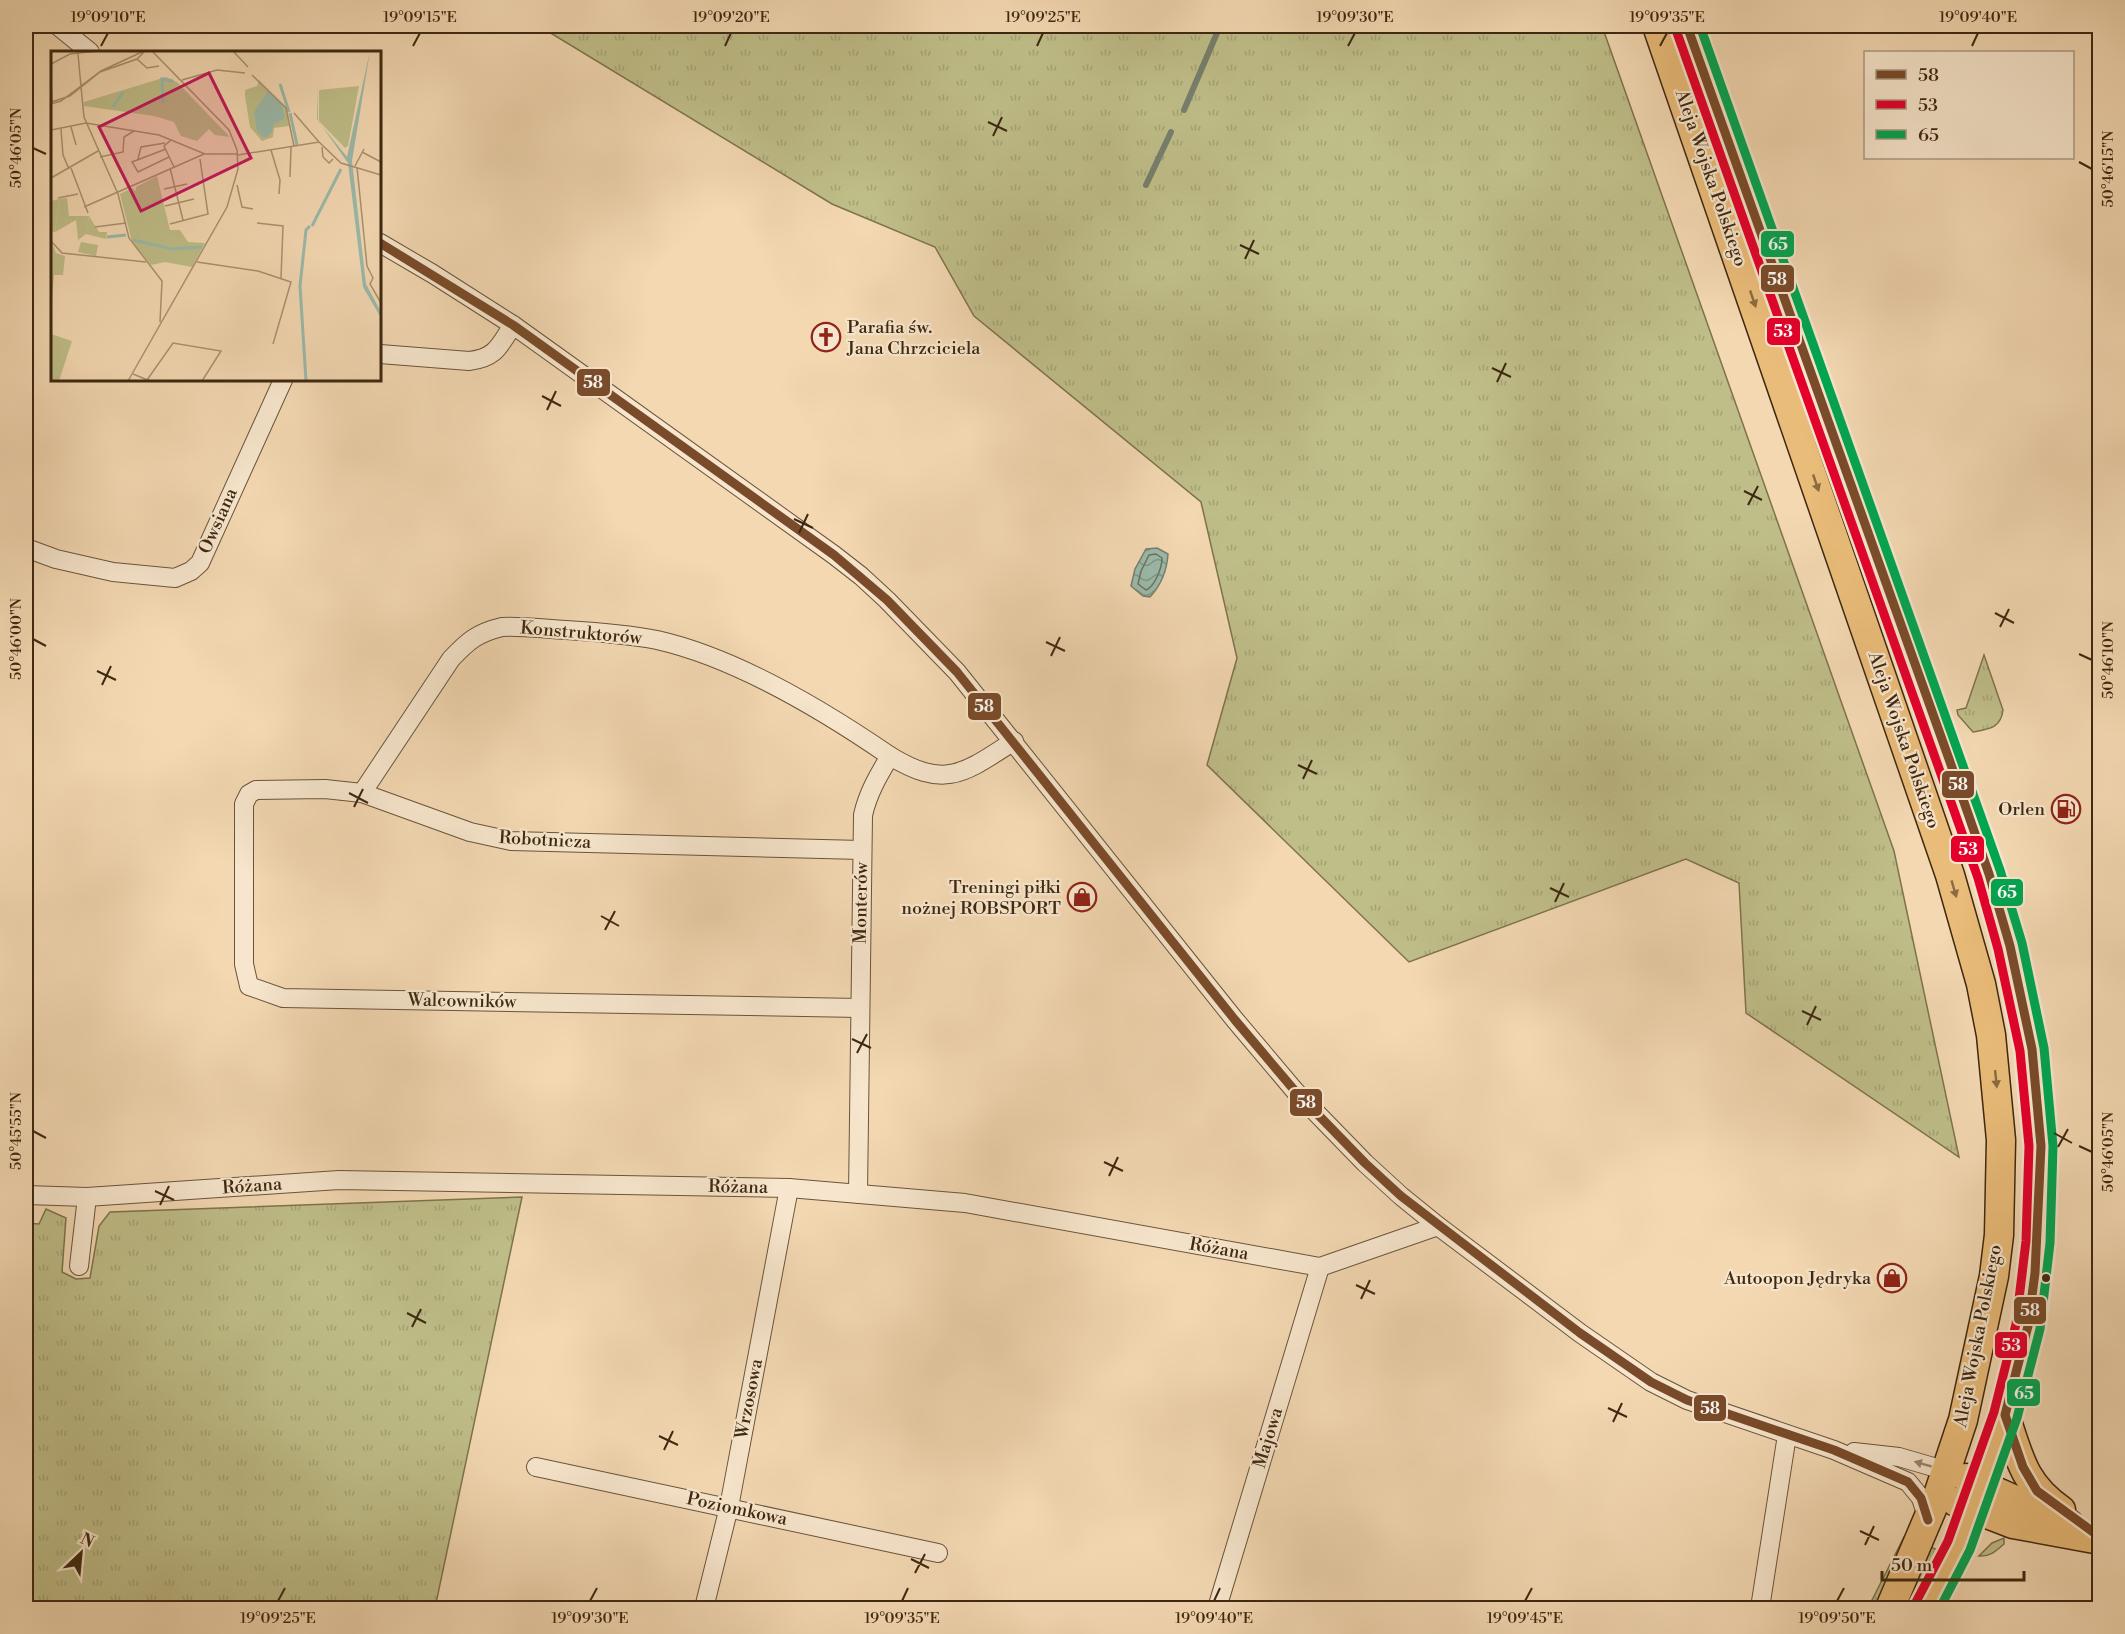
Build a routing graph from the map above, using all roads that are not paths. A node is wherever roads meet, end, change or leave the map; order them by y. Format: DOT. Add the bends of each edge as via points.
graph roads {
  1 [pos="58,26"];
  2 [pos="1657,26"];
  3 [pos="1687,26"];
  4 [pos="89,51"];
  5 [pos="381,244"];
  6 [pos="513,325"];
  7 [pos="381,354"];
  8 [pos="283,381"];
  9 [pos="26,548"];
  10 [pos="1014,741"];
  11 [pos="890,756"];
  12 [pos="362,793"];
  13 [pos="244,804"];
  14 [pos="862,850"];
  15 [pos="860,1008"];
  16 [pos="789,1188"];
  17 [pos="858,1194"];
  18 [pos="26,1195"];
  19 [pos="87,1197"];
  20 [pos="1438,1226"];
  21 [pos="79,1266"];
  22 [pos="1320,1267"];
  23 [pos="2005,1415"];
  24 [pos="1787,1435"];
  25 [pos="1834,1450"];
  26 [pos="536,1467"];
  27 [pos="1937,1495"];
  28 [pos="1978,1496"];
  29 [pos="729,1507"];
  30 [pos="2100,1538"];
  31 [pos="938,1553"];
  32 [pos="704,1608"];
  33 [pos="1217,1608"];
  34 [pos="1760,1608"];
  35 [pos="1890,1608"];
  36 [pos="1928,1608"];
  1 -- 4 [label="street"];
  2 -- 27 [label="main road, Aleja Wojska Polskiego, one-way" via="1934,824 1981,984 1989,1025 2001,1140 1999,1235 1965,1412"];
  3 -- 23 [label="main road, Aleja Wojska Polskiego" via="1985,863 2027,1017 2041,1146 2038,1242 2028,1326"];
  5 -- 6 [label="street"];
  6 -- 7 [label="street" via="495,352 483,360"];
  6 -- 10 [label="street" via="861,576 923,635"];
  8 -- 9 [label="street, Owsiana" via="200,563 191,571 175,578 113,572"];
  10 -- 11 [label="street" via="976,766 949,776 930,775"];
  10 -- 20 [label="street" via="1295,1091 1365,1163"];
  11 -- 12 [label="street, Konstruktorów" via="793,696 700,653 658,640 616,634 502,627 469,640 451,659"];
  11 -- 14 [label="street, Monterów" via="866,798"];
  12 -- 13 [label="street, Robotnicza" via="256,790"];
  12 -- 14 [label="street, Robotnicza" via="470,832 511,841"];
  13 -- 15 [label="street, Walcowników" via="244,964 249,986 264,993 283,998"];
  14 -- 15 [label="street, Monterów"];
  15 -- 17 [label="street, Monterów"];
  16 -- 17 [label="street, Różana"];
  16 -- 19 [label="street, Różana" via="339,1180"];
  16 -- 29 [label="street, Wrzosowa"];
  17 -- 22 [label="street, Różana" via="965,1203"];
  18 -- 19 [label="street, Różana"];
  19 -- 21 [label="street"];
  20 -- 22 [label="street, Różana"];
  20 -- 24 [label="street" via="1580,1334 1651,1382 1687,1400"];
  22 -- 33 [label="street, Majowa"];
  23 -- 28 [label="main road, Aleja Wojska Polskiego"];
  23 -- 30 [label="main road" via="2023,1467 2037,1491"];
  24 -- 25 [label="street"];
  24 -- 34 [label="street"];
  25 -- 27 [label="street" via="1908,1482 1921,1498"];
  27 -- 25 [label="street, one-way" via="1899,1457"];
  26 -- 29 [label="street, Poziomkowa"];
  27 -- 28 [label="main road"];
  27 -- 35 [label="main road, Aleja Wojska Polskiego"];
  28 -- 30 [label="main road"];
  28 -- 36 [label="main road, Aleja Wojska Polskiego" via="1959,1546"];
  29 -- 31 [label="street, Poziomkowa"];
  29 -- 32 [label="street, Wrzosowa"];
}
